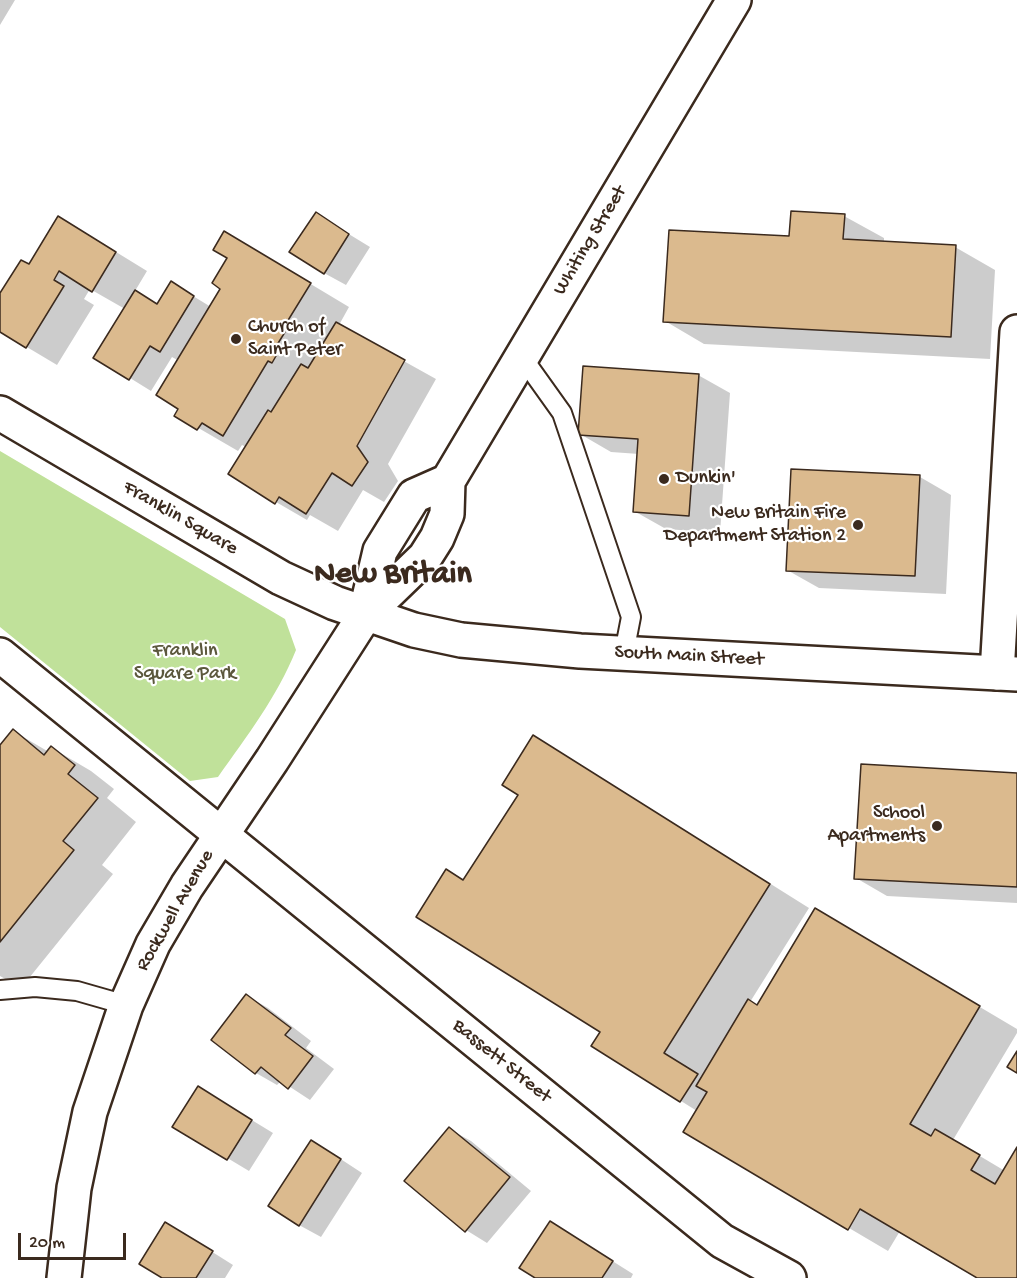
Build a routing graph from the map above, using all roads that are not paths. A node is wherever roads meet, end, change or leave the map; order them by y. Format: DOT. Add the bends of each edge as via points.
graph roads {
  1 [pos="734,0"];
  2 [pos="1017,332"];
  3 [pos="522,357"];
  4 [pos="0,413"];
  5 [pos="365,615"];
  6 [pos="624,653"];
  7 [pos="0,655"];
  8 [pos="1007,673"];
  9 [pos="221,835"];
  10 [pos="0,990"];
  11 [pos="126,1005"];
  12 [pos="64,1278"];
  13 [pos="789,1278"];
  1 -- 3 [label="street, Whiting Street"];
  2 -- 8 [label="street"];
  3 -- 5 [label="street, Whiting Street" via="448,481 447,514 437,538 425,557"];
  3 -- 6 [label="lane" via="562,413 570,436 631,617"];
  4 -- 5 [label="street, Franklin Square" via="265,569"];
  5 -- 6 [label="street, South Main Street" via="461,640"];
  5 -- 9 [label="street, Rockwell Avenue"];
  6 -- 8 [label="street, South Main Street"];
  7 -- 9 [label="street"];
  9 -- 11 [label="street, Rockwell Avenue" via="163,926"];
  9 -- 13 [label="street, Bassett Street" via="722,1241"];
  10 -- 11 [label="lane" via="36,987 77,991"];
  11 -- 12 [label="street, Rockwell Avenue" via="100,1077 82,1145"];
}
